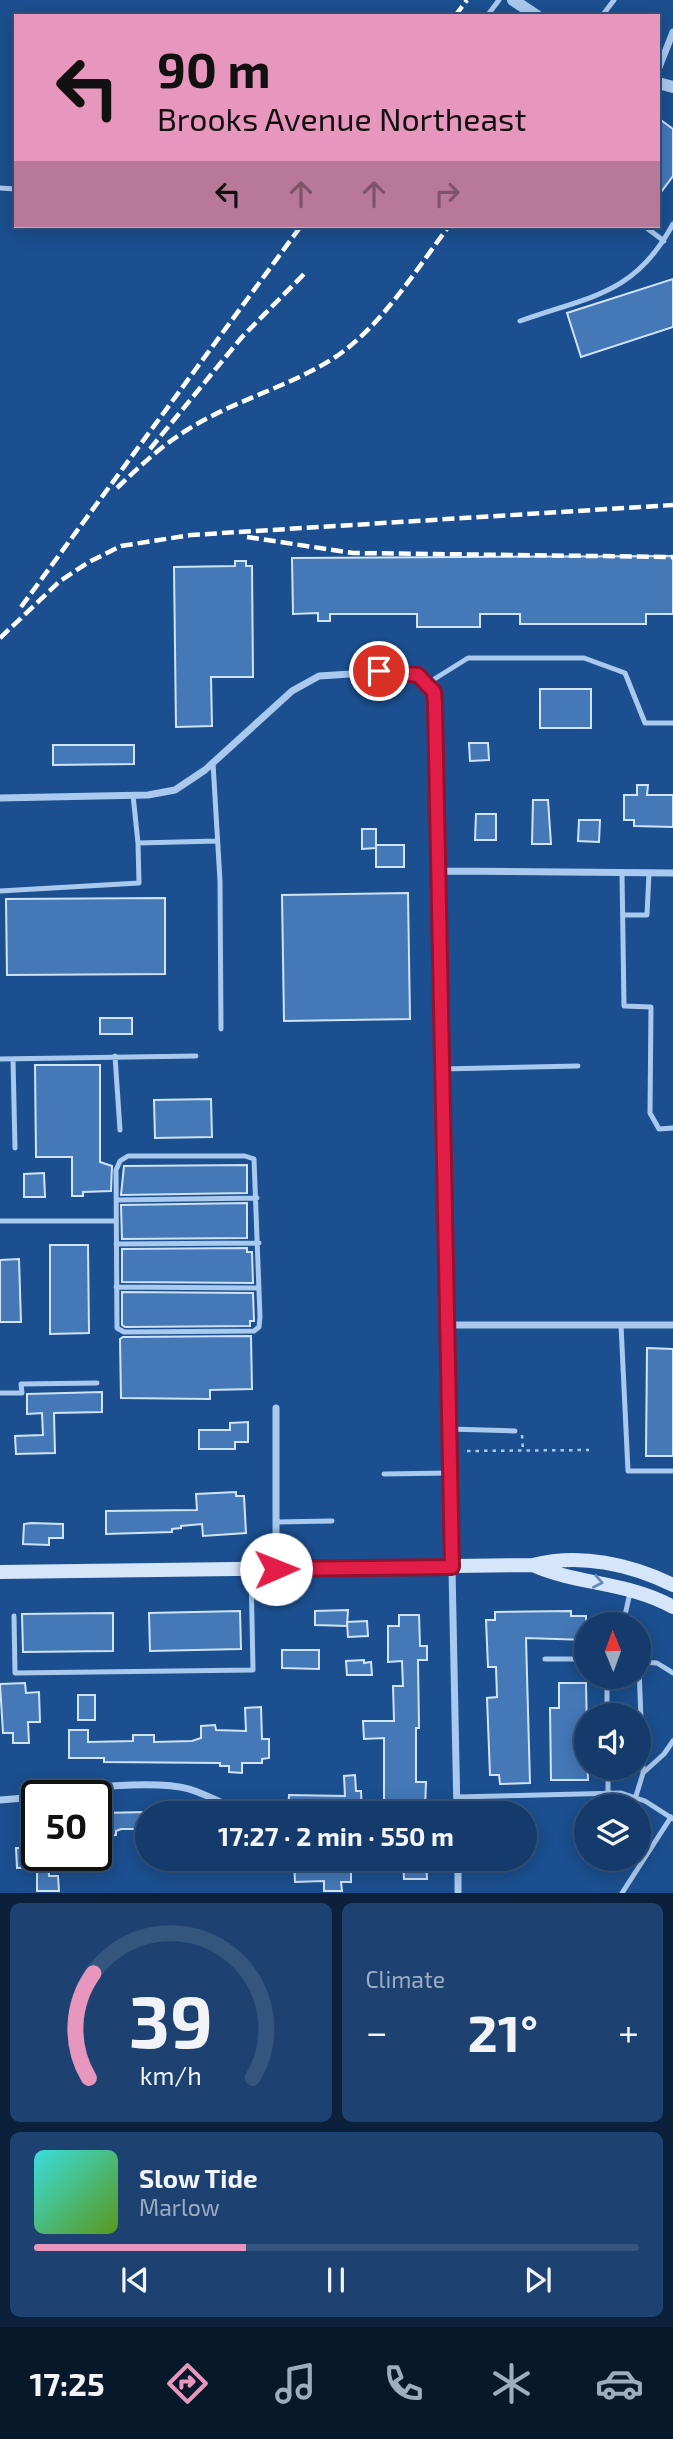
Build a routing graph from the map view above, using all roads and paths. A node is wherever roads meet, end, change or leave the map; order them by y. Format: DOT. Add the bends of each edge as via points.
graph roads {
  1 [pos="513,0"];
  2 [pos="534,14"];
  3 [pos="673,32"];
  4 [pos="660,65"];
  5 [pos="673,224"];
  6 [pos="647,228"];
  7 [pos="664,241"];
  8 [pos="520,321"];
  9 [pos="428,683"];
  10 [pos="673,723"];
  11 [pos="214,763"];
  12 [pos="133,795"];
  13 [pos="0,798"];
  14 [pos="217,841"];
  15 [pos="138,843"];
  16 [pos="439,871"];
  17 [pos="622,873"];
  18 [pos="649,873"];
  19 [pos="673,873"];
  20 [pos="0,891"];
  21 [pos="623,915"];
  22 [pos="222,1029"];
  23 [pos="116,1056"];
  24 [pos="196,1056"];
  25 [pos="0,1059"];
  26 [pos="13,1059"];
  27 [pos="578,1066"];
  28 [pos="442,1069"];
  29 [pos="673,1128"];
  30 [pos="120,1130"];
  31 [pos="15,1148"];
  32 [pos="257,1198"];
  33 [pos="116,1200"];
  34 [pos="0,1221"];
  35 [pos="116,1221"];
  36 [pos="258,1243"];
  37 [pos="116,1244"];
  38 [pos="116,1287"];
  39 [pos="260,1287"];
  40 [pos="446,1325"];
  41 [pos="621,1325"];
  42 [pos="673,1325"];
  43 [pos="97,1383"];
  44 [pos="0,1393"];
  45 [pos="276,1408"];
  46 [pos="449,1429"];
  47 [pos="515,1430"];
  48 [pos="589,1450"];
  49 [pos="467,1451"];
  50 [pos="673,1471"];
  51 [pos="450,1473"];
  52 [pos="384,1474"];
  53 [pos="332,1521"];
  54 [pos="276,1522"];
  55 [pos="533,1565"];
  56 [pos="452,1567"];
  57 [pos="251,1569"];
  58 [pos="276,1569"];
  59 [pos="0,1572"];
  60 [pos="673,1585"];
  61 [pos="631,1590"];
  62 [pos="673,1607"];
  63 [pos="626,1612"];
  64 [pos="14,1616"];
  65 [pos="574,1658"];
  66 [pos="545,1659"];
  67 [pos="651,1664"];
  68 [pos="673,1673"];
  69 [pos="673,1741"];
  70 [pos="651,1766"];
  71 [pos="608,1780"];
  72 [pos="112,1787"];
  73 [pos="608,1794"];
  74 [pos="574,1795"];
  75 [pos="457,1797"];
  76 [pos="21,1798"];
  77 [pos="0,1800"];
  78 [pos="216,1801"];
  79 [pos="457,1801"];
  80 [pos="651,1805"];
  81 [pos="672,1818"];
  82 [pos="458,1871"];
  83 [pos="458,1893"];
  84 [pos="622,1893"];
  1 -- 2 [label="street"];
  3 -- 4 [label="street"];
  5 -- 7 [label="lane"];
  6 -- 7 [label="lane"];
  7 -- 8 [label="lane" via="621,286"];
  9 -- 10 [label="lane" via="468,658 584,658 625,673 645,723"];
  9 -- 11 [label="street" via="418,675 398,671 319,676 292,691"];
  9 -- 16 [label="street" via="435,704"];
  11 -- 12 [label="street" via="175,790"];
  11 -- 14 [label="lane"];
  12 -- 13 [label="street"];
  12 -- 15 [label="lane"];
  14 -- 15 [label="lane"];
  14 -- 22 [label="lane"];
  15 -- 20 [label="lane" via="139,883"];
  16 -- 17 [label="street"];
  16 -- 28 [label="street"];
  17 -- 18 [label="street"];
  17 -- 21 [label="lane"];
  18 -- 19 [label="street"];
  18 -- 21 [label="lane" via="647,915"];
  21 -- 29 [label="lane" via="624,1006 651,1007 650,1113 659,1129"];
  23 -- 24 [label="lane"];
  23 -- 26 [label="lane"];
  23 -- 30 [label="lane"];
  25 -- 26 [label="lane"];
  26 -- 31 [label="lane"];
  27 -- 28 [label="lane"];
  28 -- 40 [label="street"];
  32 -- 33 [label="lane"];
  32 -- 33 [label="lane" via="254,1159 245,1156 128,1156 116,1170"];
  32 -- 36 [label="lane"];
  33 -- 35 [label="lane"];
  34 -- 35 [label="lane"];
  35 -- 37 [label="lane"];
  36 -- 37 [label="lane"];
  36 -- 39 [label="lane"];
  37 -- 38 [label="lane"];
  38 -- 39 [label="lane"];
  38 -- 39 [label="lane" via="117,1328 124,1332 254,1331 260,1317"];
  40 -- 41 [label="street"];
  40 -- 46 [label="street"];
  41 -- 42 [label="street"];
  41 -- 50 [label="lane" via="628,1471"];
  43 -- 44 [label="lane" via="21,1384 22,1393"];
  45 -- 54 [label="street"];
  46 -- 47 [label="lane"];
  46 -- 51 [label="street"];
  48 -- 49 [label="path"];
  51 -- 52 [label="lane"];
  51 -- 56 [label="street"];
  53 -- 54 [label="lane"];
  54 -- 58 [label="street"];
  55 -- 56 [label="main road"];
  55 -- 60 [label="main road" via="590,1560"];
  55 -- 61 [label="main road, one-way" via="554,1574"];
  56 -- 58 [label="main road"];
  56 -- 75 [label="street"];
  57 -- 58 [label="main road"];
  57 -- 59 [label="main road"];
  57 -- 64 [label="lane" via="253,1670 15,1673"];
  61 -- 62 [label="main road"];
  61 -- 63 [label="lane"];
  65 -- 66 [label="lane"];
  67 -- 68 [label="lane"];
  69 -- 70 [label="lane"];
  71 -- 73 [label="lane"];
  72 -- 78 [label="street" via="186,1788"];
  74 -- 75 [label="lane"];
  75 -- 79 [label="street"];
  76 -- 77 [label="street"];
  80 -- 81 [label="lane"];
  81 -- 84 [label="lane"];
  82 -- 83 [label="street"];
}
